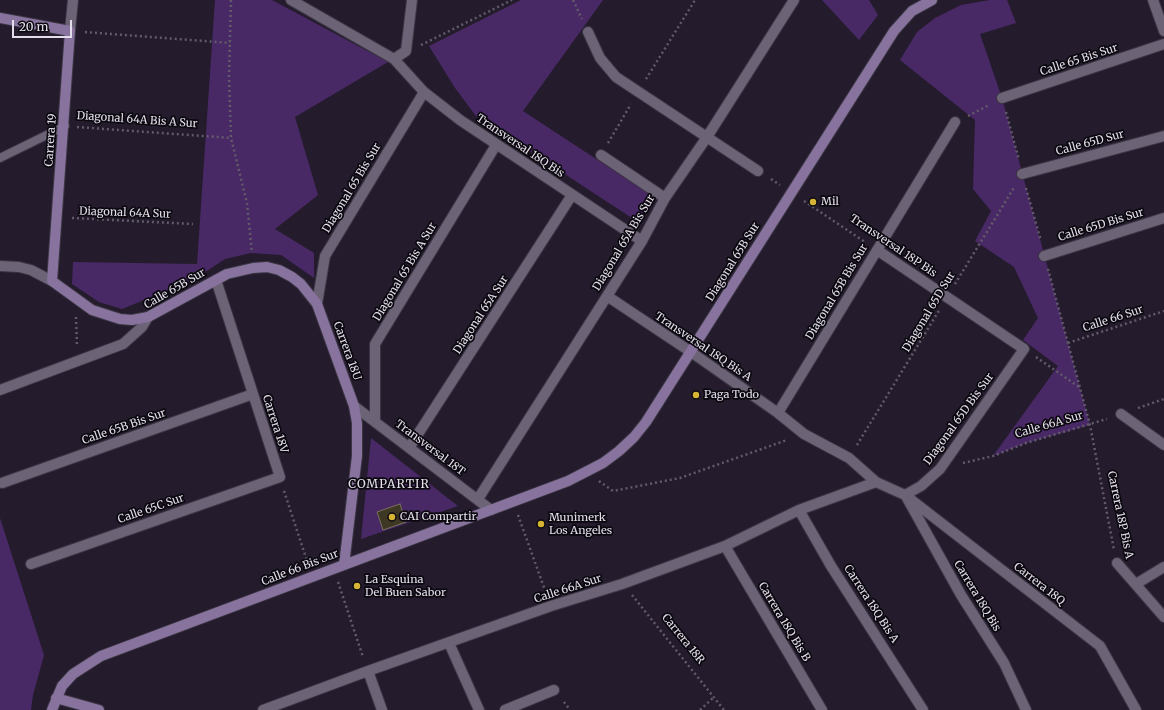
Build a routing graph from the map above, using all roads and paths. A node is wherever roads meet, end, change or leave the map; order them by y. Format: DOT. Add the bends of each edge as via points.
graph roads {
  1 [pos="73,0"];
  2 [pos="231,0"];
  3 [pos="291,0"];
  4 [pos="412,0"];
  5 [pos="512,0"];
  6 [pos="573,0"];
  7 [pos="695,0"];
  8 [pos="794,0"];
  9 [pos="932,0"];
  10 [pos="1153,0"];
  11 [pos="0,18"];
  12 [pos="70,31"];
  13 [pos="1164,31"];
  14 [pos="588,32"];
  15 [pos="230,43"];
  16 [pos="1164,44"];
  17 [pos="406,51"];
  18 [pos="394,59"];
  19 [pos="424,92"];
  20 [pos="638,92"];
  21 [pos="1002,98"];
  22 [pos="955,122"];
  23 [pos="65,126"];
  24 [pos="1164,136"];
  25 [pos="707,137"];
  26 [pos="231,138"];
  27 [pos="496,145"];
  28 [pos="601,155"];
  29 [pos="0,158"];
  30 [pos="758,170"];
  31 [pos="1022,174"];
  32 [pos="792,192"];
  33 [pos="572,195"];
  34 [pos="665,198"];
  35 [pos="57,218"];
  36 [pos="1164,218"];
  37 [pos="193,224"];
  38 [pos="642,241"];
  39 [pos="877,250"];
  40 [pos="1044,256"];
  41 [pos="0,266"];
  42 [pos="253,268"];
  43 [pos="216,280"];
  44 [pos="52,281"];
  45 [pos="607,296"];
  46 [pos="947,297"];
  47 [pos="76,298"];
  48 [pos="317,304"];
  49 [pos="1164,311"];
  50 [pos="148,317"];
  51 [pos="1068,342"];
  52 [pos="1024,349"];
  53 [pos="691,352"];
  54 [pos="78,361"];
  55 [pos="1080,387"];
  56 [pos="0,390"];
  57 [pos="253,394"];
  58 [pos="1164,399"];
  59 [pos="354,406"];
  60 [pos="778,413"];
  61 [pos="1121,414"];
  62 [pos="375,422"];
  63 [pos="1090,425"];
  64 [pos="804,434"];
  65 [pos="1164,445"];
  66 [pos="409,448"];
  67 [pos="849,458"];
  68 [pos="940,469"];
  69 [pos="586,473"];
  70 [pos="280,477"];
  71 [pos="568,481"];
  72 [pos="876,482"];
  73 [pos="2,483"];
  74 [pos="905,495"];
  75 [pos="478,500"];
  76 [pos="513,502"];
  77 [pos="491,510"];
  78 [pos="799,510"];
  79 [pos="725,546"];
  80 [pos="31,564"];
  81 [pos="344,564"];
  82 [pos="1116,564"];
  83 [pos="1164,567"];
  84 [pos="333,568"];
  85 [pos="312,576"];
  86 [pos="622,584"];
  87 [pos="1136,584"];
  88 [pos="551,606"];
  89 [pos="1164,617"];
  90 [pos="449,643"];
  91 [pos="368,671"];
  92 [pos="554,690"];
  93 [pos="714,697"];
  94 [pos="56,698"];
  95 [pos="52,710"];
  96 [pos="99,710"];
  97 [pos="263,710"];
  98 [pos="382,710"];
  99 [pos="479,710"];
  100 [pos="505,710"];
  101 [pos="700,710"];
  102 [pos="724,710"];
  103 [pos="822,710"];
  104 [pos="923,710"];
  105 [pos="1026,710"];
  106 [pos="1136,710"];
  1 -- 12 [label="street, Carrera 19"];
  2 -- 15 [label="path"];
  3 -- 18 [label="street, Transversal 18Q Bis"];
  4 -- 17 [label="street"];
  5 -- 17 [label="path"];
  6 -- 14 [label="path"];
  7 -- 20 [label="path"];
  8 -- 25 [label="street, Diagonal 65A Bis Sur"];
  9 -- 32 [label="street, Diagonal 65B Sur" via="912,11 894,31"];
  10 -- 13 [label="street"];
  11 -- 12 [label="street"];
  12 -- 15 [label="path"];
  12 -- 23 [label="street, Carrera 19"];
  14 -- 20 [label="street" via="607,69"];
  15 -- 26 [label="path"];
  16 -- 21 [label="street, Calle 65 Bis Sur"];
  17 -- 18 [label="street"];
  18 -- 19 [label="street, Transversal 18Q Bis"];
  19 -- 27 [label="street, Transversal 18Q Bis"];
  19 -- 48 [label="street, Diagonal 65 Bis Sur" via="325,256"];
  20 -- 25 [label="street"];
  20 -- 28 [label="path"];
  21 -- 22 [label="path"];
  22 -- 39 [label="street, Diagonal 65B Bis Sur"];
  23 -- 26 [label="path, Diagonal 64A Bis A Sur"];
  23 -- 29 [label="lane, Diagonal 64A Bis A Sur"];
  23 -- 35 [label="street, Carrera 19"];
  24 -- 31 [label="street, Calle 65D Sur"];
  25 -- 30 [label="street"];
  25 -- 34 [label="street, Diagonal 65A Bis Sur"];
  26 -- 42 [label="path" via="246,203"];
  27 -- 33 [label="street, Transversal 18Q Bis"];
  27 -- 62 [label="street, Diagonal 65 Bis A Sur" via="375,344"];
  28 -- 34 [label="street"];
  30 -- 32 [label="path, Transversal 18P Bis"];
  31 -- 46 [label="path, Diagonal 65D Sur"];
  32 -- 39 [label="path, Transversal 18P Bis"];
  32 -- 53 [label="street, Diagonal 65B Sur"];
  33 -- 38 [label="street, Transversal 18Q Bis"];
  33 -- 66 [label="street, Diagonal 65A Sur"];
  34 -- 38 [label="street, Diagonal 65A Bis Sur"];
  35 -- 37 [label="path, Diagonal 64A Sur"];
  35 -- 44 [label="street, Carrera 19"];
  36 -- 40 [label="street, Calle 65D Bis Sur"];
  38 -- 45 [label="street, Diagonal 65A Bis Sur"];
  39 -- 46 [label="street, Transversal 18P Bis"];
  39 -- 60 [label="street, Diagonal 65B Bis Sur"];
  41 -- 44 [label="street" via="31,270"];
  42 -- 43 [label="street, Calle 65B Sur" via="227,274"];
  42 -- 48 [label="street, Calle 65B Sur" via="279,270 292,277"];
  43 -- 50 [label="street, Calle 65B Sur"];
  43 -- 57 [label="street, Carrera 18V"];
  44 -- 47 [label="street"];
  45 -- 53 [label="street, Transversal 18Q Bis A"];
  45 -- 75 [label="street, Diagonal 65A Bis Sur"];
  46 -- 52 [label="street, Transversal 18P Bis"];
  46 -- 67 [label="path, Diagonal 65D Sur"];
  47 -- 50 [label="street" via="92,310 109,317 132,320"];
  47 -- 54 [label="path"];
  48 -- 59 [label="street, Carrera 18U"];
  49 -- 51 [label="path, Calle 66 Sur"];
  50 -- 54 [label="street, Calle 65B Sur" via="142,327 122,344"];
  52 -- 55 [label="path"];
  52 -- 68 [label="street, Diagonal 65D Bis Sur"];
  53 -- 60 [label="street, Transversal 18Q Bis A"];
  53 -- 69 [label="street, Diagonal 65B Sur" via="634,437 603,463"];
  54 -- 56 [label="street, Calle 65B Sur"];
  57 -- 70 [label="street, Carrera 18V"];
  57 -- 73 [label="street, Calle 65B Bis Sur"];
  58 -- 61 [label="path, Calle 66A Sur"];
  59 -- 62 [label="street, Transversal 18T"];
  59 -- 81 [label="street" via="358,436 357,456"];
  60 -- 64 [label="street, Transversal 18Q Bis A"];
  61 -- 63 [label="path, Calle 66A Sur"];
  61 -- 65 [label="street"];
  62 -- 66 [label="street, Transversal 18T"];
  63 -- 68 [label="path, Calle 66A Sur" via="1026,443 993,456"];
  63 -- 82 [label="path, Carrera 18P Bis A"];
  64 -- 67 [label="street, Transversal 18Q Bis A"];
  64 -- 69 [label="path" via="680,478 613,491"];
  66 -- 75 [label="street, Transversal 18T"];
  67 -- 72 [label="street, Transversal 18Q Bis A"];
  68 -- 74 [label="street, Diagonal 65D Bis Sur" via="921,486"];
  69 -- 71 [label="street, Diagonal 65B Sur"];
  70 -- 80 [label="street, Calle 65C Sur"];
  70 -- 85 [label="path"];
  71 -- 76 [label="street, Calle 66 Bis Sur"];
  72 -- 74 [label="street, Transversal 18Q Bis A"];
  72 -- 78 [label="street, Calle 66A Sur"];
  74 -- 105 [label="street, Carrera 18Q Bis" via="961,595 1004,663"];
  74 -- 106 [label="street, Carrera 18Q" via="1100,646"];
  75 -- 77 [label="street, Transversal 18T"];
  76 -- 77 [label="street, Calle 66 Bis Sur"];
  76 -- 88 [label="path"];
  77 -- 81 [label="street, Calle 66 Bis Sur"];
  78 -- 79 [label="street, Calle 66A Sur"];
  78 -- 104 [label="street, Carrera 18Q Bis A"];
  79 -- 86 [label="street, Calle 66A Sur"];
  79 -- 103 [label="street, Carrera 18Q Bis B"];
  81 -- 84 [label="street, Calle 66 Bis Sur"];
  82 -- 87 [label="street, Carrera 18P Bis A"];
  83 -- 87 [label="street"];
  84 -- 85 [label="street, Calle 66 Bis Sur"];
  84 -- 91 [label="path"];
  85 -- 94 [label="street, Calle 66 Bis Sur" via="101,656 73,674 62,686"];
  86 -- 88 [label="street, Calle 66A Sur"];
  86 -- 93 [label="path, Carrera 18R"];
  87 -- 89 [label="street, Carrera 18P Bis A"];
  88 -- 90 [label="street, Calle 66A Sur"];
  90 -- 91 [label="street, Calle 66A Sur"];
  90 -- 99 [label="street"];
  91 -- 97 [label="street, Calle 66A Sur"];
  91 -- 98 [label="street"];
  92 -- 100 [label="street"];
  93 -- 101 [label="path"];
  93 -- 102 [label="path, Carrera 18R"];
  94 -- 95 [label="street, Calle 66 Bis Sur"];
  94 -- 96 [label="street"];
}
